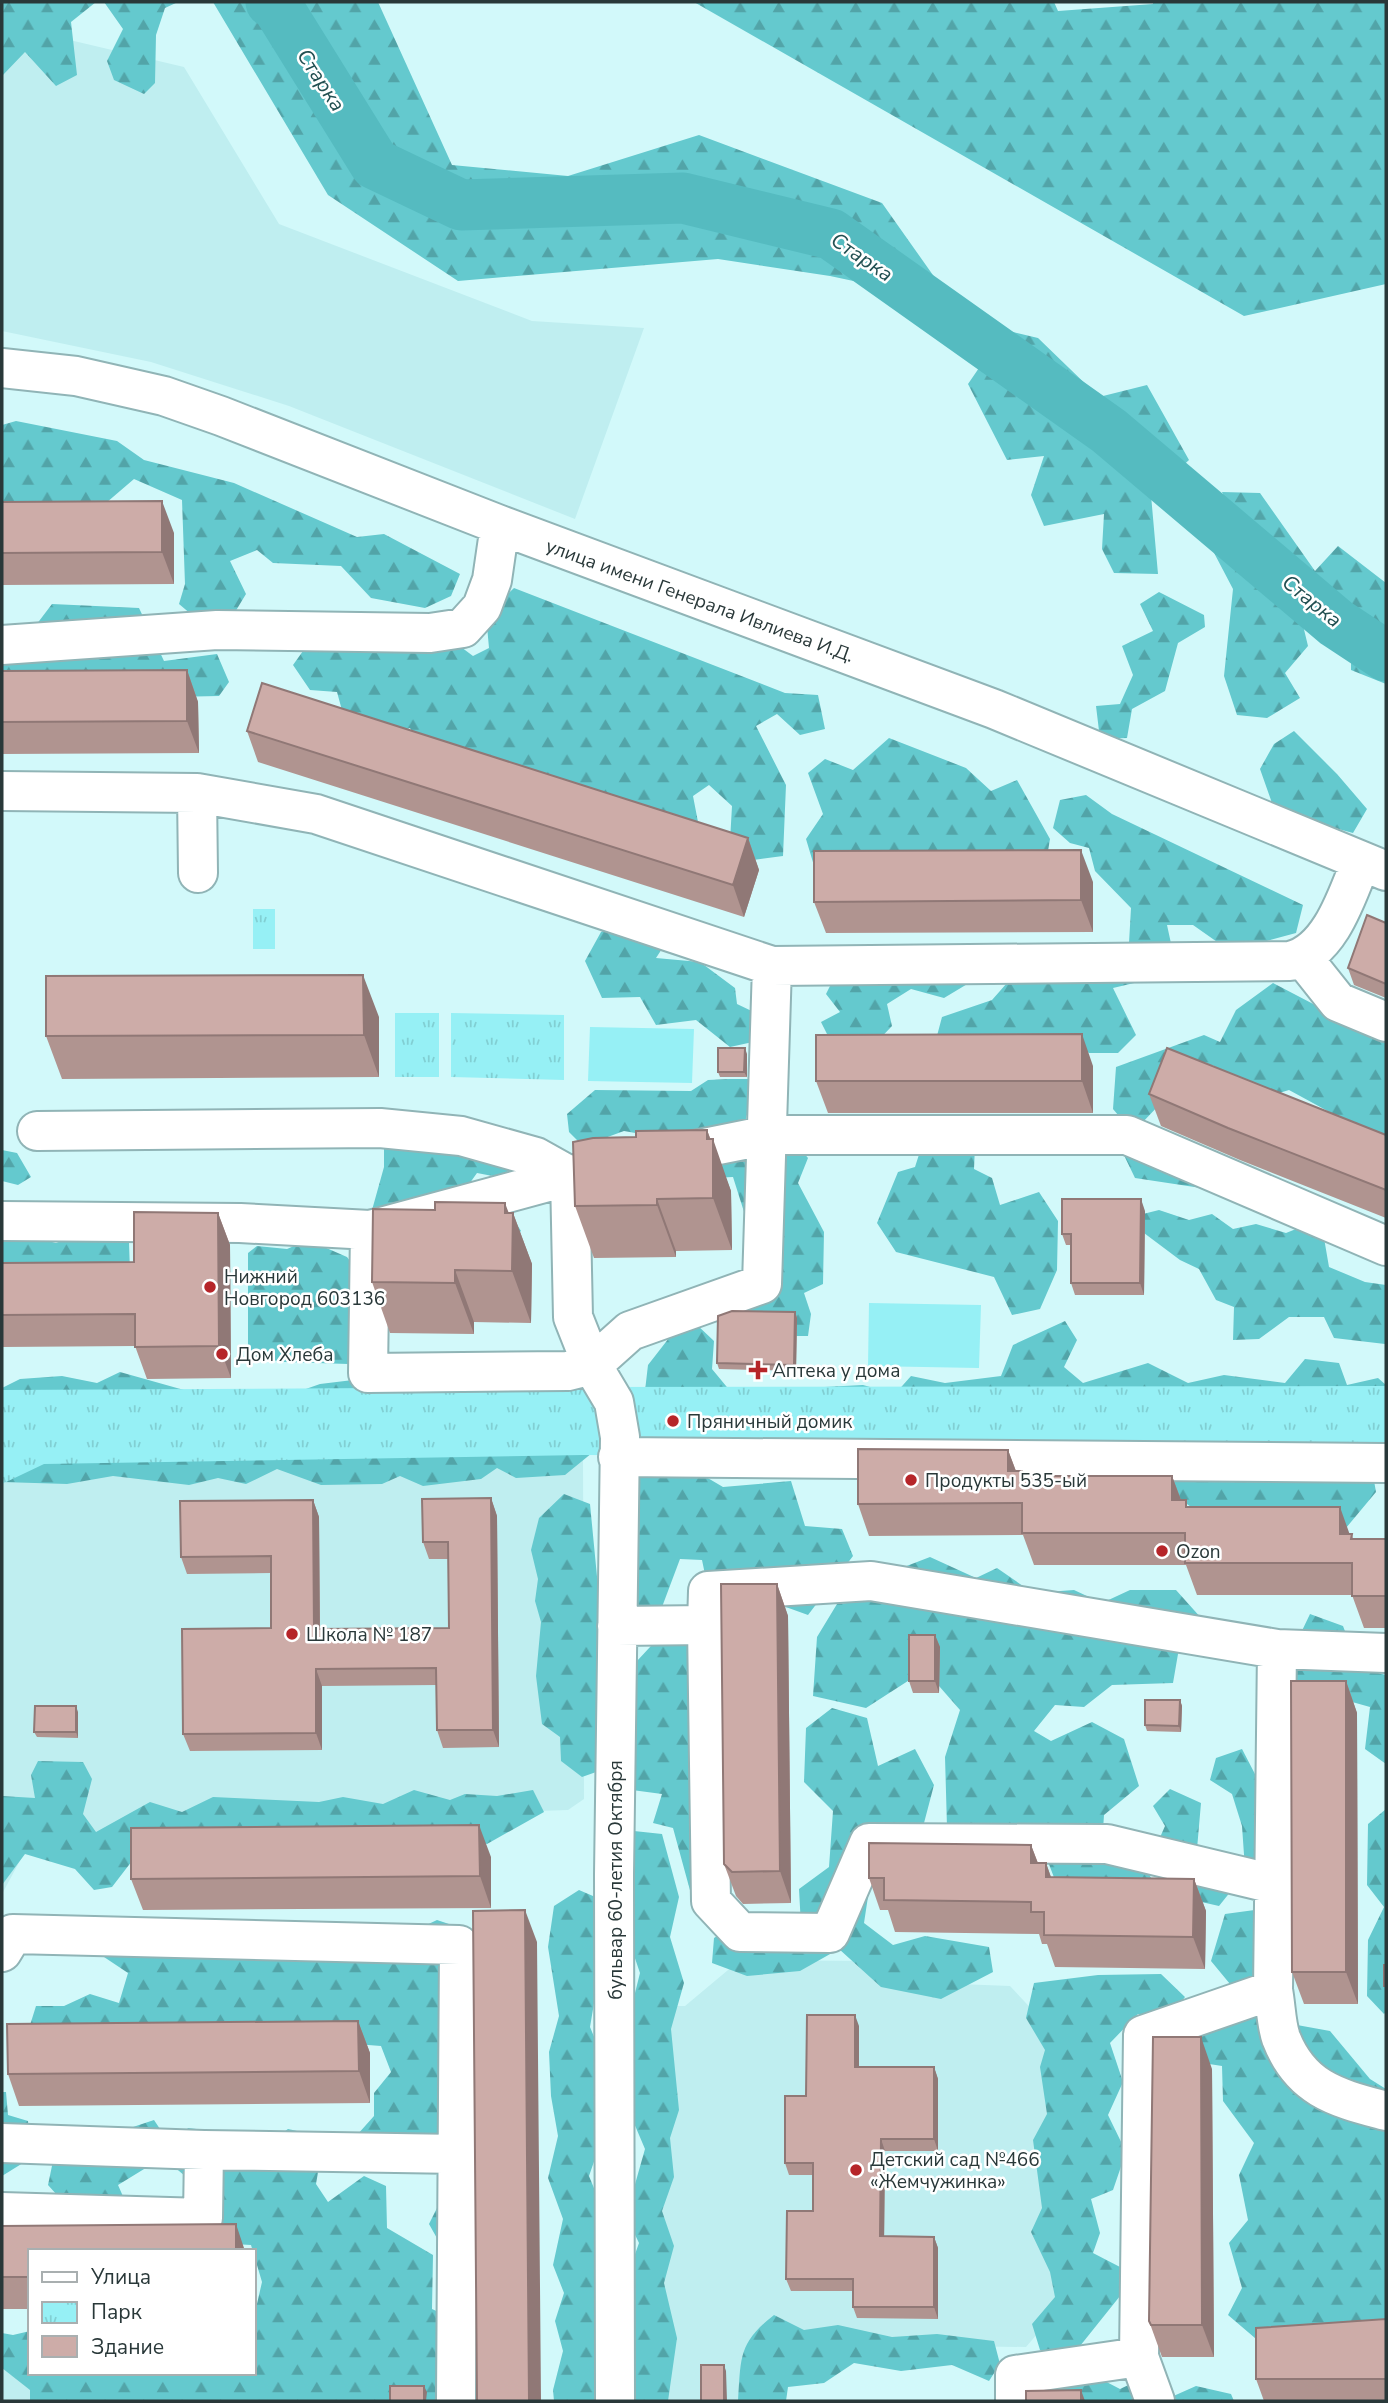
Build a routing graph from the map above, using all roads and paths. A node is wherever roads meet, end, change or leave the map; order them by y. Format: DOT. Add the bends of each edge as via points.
graph roads {
  1 [pos="2,368"];
  2 [pos="500,525"];
  3 [pos="2,645"];
  4 [pos="2,791"];
  5 [pos="197,793"];
  6 [pos="1373,866"];
  7 [pos="198,873"];
  8 [pos="1303,958"];
  9 [pos="772,965"];
  10 [pos="1386,1022"];
  11 [pos="37,1131"];
  12 [pos="768,1135"];
  13 [pos="570,1176"];
  14 [pos="2,1221"];
  15 [pos="370,1230"];
  16 [pos="1386,1246"];
  17 [pos="592,1365"];
  18 [pos="618,1457"];
  19 [pos="1386,1463"];
  20 [pos="707,1625"];
  21 [pos="617,1626"];
  22 [pos="1277,1649"];
  23 [pos="1386,1653"];
  24 [pos="1274,1884"];
  25 [pos="2,1952"];
  26 [pos="1273,1990"];
  27 [pos="1386,2112"];
  28 [pos="2,2143"];
  29 [pos="204,2150"];
  30 [pos="458,2154"];
  31 [pos="2,2212"];
  32 [pos="1139,2357"];
  33 [pos="456,2401"];
  34 [pos="615,2401"];
  35 [pos="1015,2401"];
  36 [pos="1156,2401"];
  1 -- 2 [label="street, улица имени Генерала Ивлиева И.Д." via="76,376 164,396"];
  2 -- 3 [label="street" via="482,607 463,628 430,633 217,630"];
  2 -- 6 [label="street, улица имени Генерала Ивлиева И.Д." via="994,709"];
  4 -- 5 [label="street"];
  5 -- 7 [label="street"];
  5 -- 9 [label="street" via="316,814"];
  6 -- 8 [label="street" via="1323,940"];
  8 -- 9 [label="street"];
  8 -- 10 [label="street" via="1338,1002"];
  9 -- 12 [label="street"];
  11 -- 13 [label="street" via="380,1128 461,1136 536,1157"];
  12 -- 13 [label="street"];
  12 -- 16 [label="street" via="1127,1135"];
  12 -- 17 [label="street" via="762,1284 630,1331"];
  13 -- 15 [label="street"];
  13 -- 17 [label="street, бульвар 60-летия Октября" via="573,1317"];
  14 -- 15 [label="street" via="240,1223"];
  15 -- 17 [label="street" via="368,1373 568,1371"];
  17 -- 18 [label="street, бульвар 60-летия Октября" via="614,1402"];
  18 -- 19 [label="street"];
  18 -- 21 [label="street, бульвар 60-летия Октября"];
  20 -- 21 [label="street"];
  20 -- 22 [label="street" via="708,1591 871,1581"];
  20 -- 24 [label="street" via="710,1901 740,1932 830,1933 869,1843 1107,1844"];
  21 -- 34 [label="street, бульвар 60-летия Октября"];
  22 -- 23 [label="street"];
  22 -- 24 [label="street"];
  24 -- 26 [label="street"];
  25 -- 30 [label="street" via="13,1934 459,1945"];
  26 -- 27 [label="street" via="1280,2037 1300,2074 1337,2098"];
  26 -- 32 [label="street" via="1143,2035"];
  28 -- 29 [label="street"];
  29 -- 30 [label="street"];
  29 -- 31 [label="street" via="203,2218"];
  30 -- 33 [label="street"];
  32 -- 35 [label="street" via="1015,2375"];
  32 -- 36 [label="street"];
}
